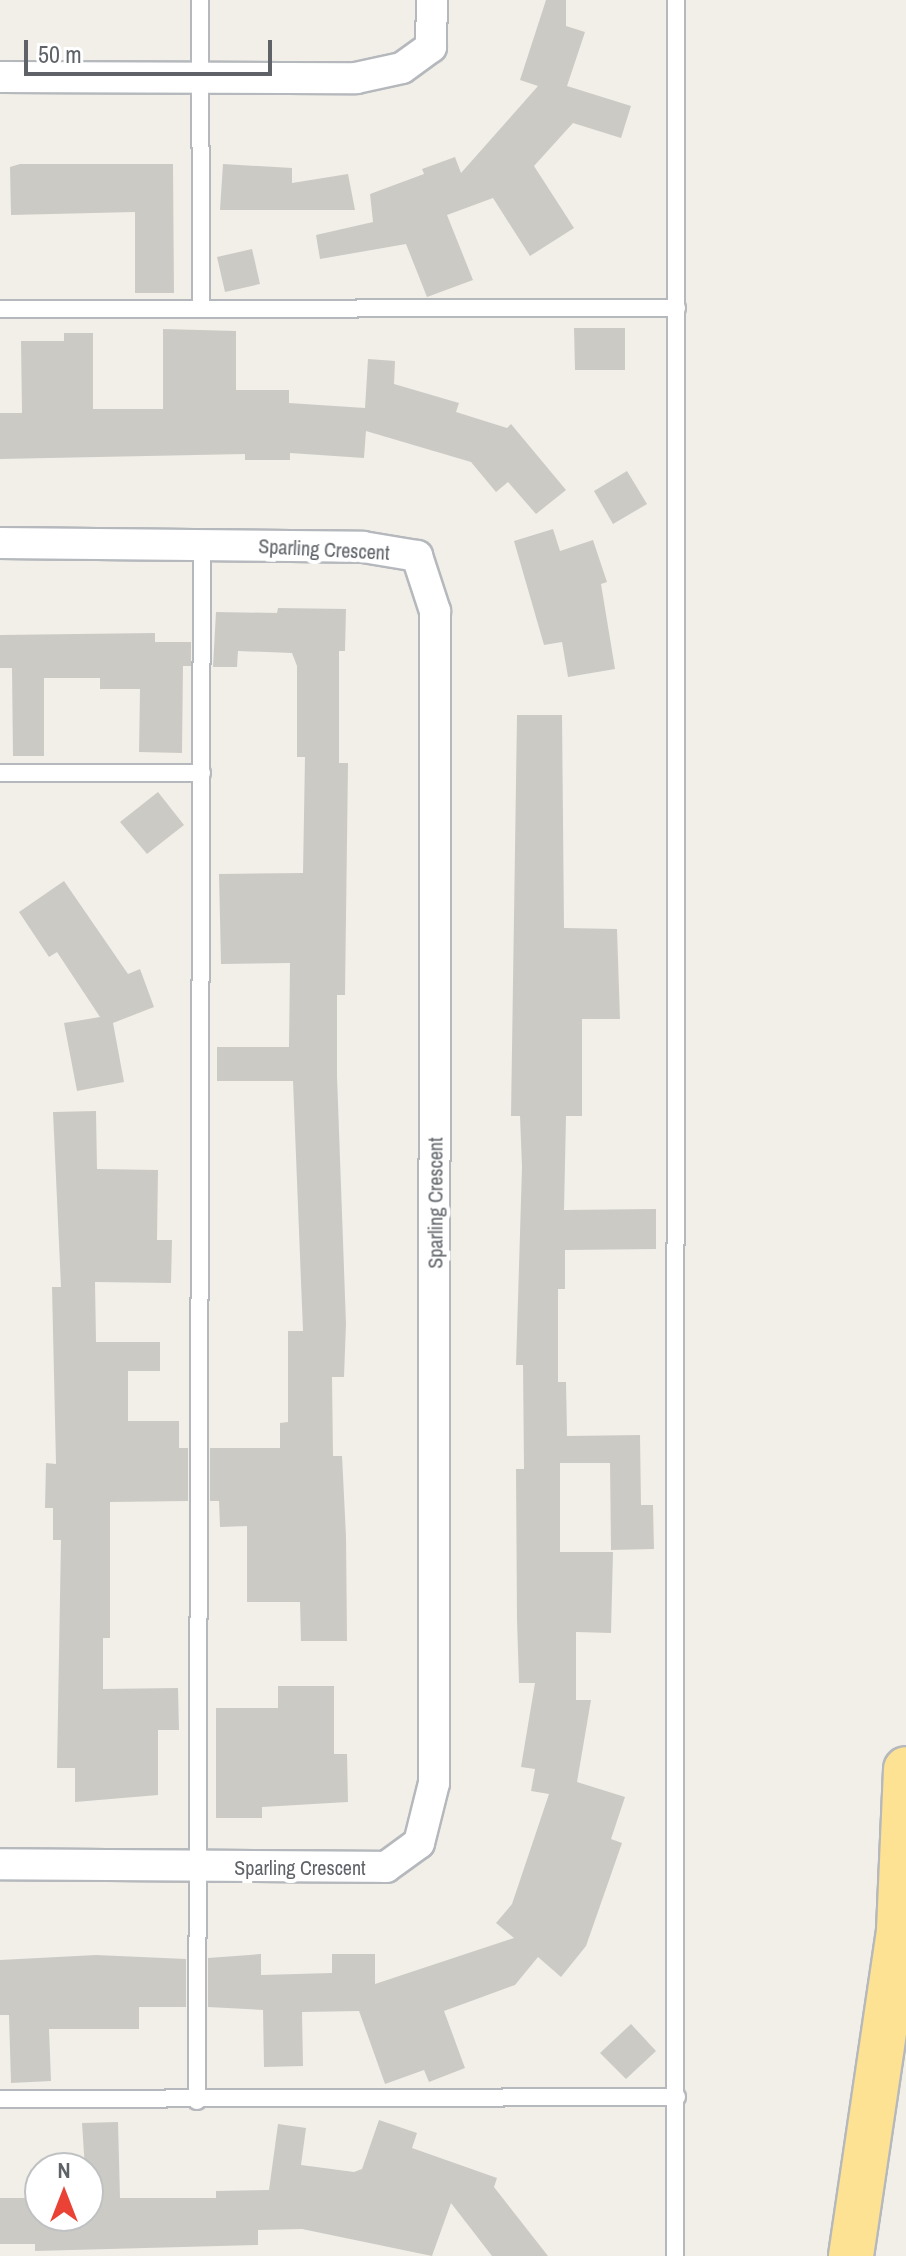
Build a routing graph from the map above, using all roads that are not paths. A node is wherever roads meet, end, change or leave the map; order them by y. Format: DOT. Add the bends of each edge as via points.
graph roads {
  1 [pos="200,0"];
  2 [pos="432,0"];
  3 [pos="676,0"];
  4 [pos="0,77"];
  5 [pos="198,78"];
  6 [pos="677,308"];
  7 [pos="0,309"];
  8 [pos="201,309"];
  9 [pos="0,543"];
  10 [pos="202,545"];
  11 [pos="0,773"];
  12 [pos="202,773"];
  13 [pos="906,1769"];
  14 [pos="0,1864"];
  15 [pos="199,1866"];
  16 [pos="677,2097"];
  17 [pos="0,2099"];
  18 [pos="197,2101"];
  19 [pos="675,2256"];
  20 [pos="851,2256"];
  1 -- 5 [label="lane"];
  2 -- 5 [label="street" via="431,47 402,68 356,78"];
  3 -- 6 [label="lane"];
  4 -- 5 [label="street"];
  5 -- 8 [label="lane"];
  6 -- 8 [label="lane"];
  6 -- 16 [label="lane"];
  7 -- 8 [label="lane"];
  9 -- 10 [label="street, Sparling Crescent"];
  10 -- 12 [label="lane"];
  10 -- 15 [label="street, Sparling Crescent" via="363,547 417,556 435,611 434,1783 419,1843 386,1867"];
  11 -- 12 [label="lane"];
  12 -- 15 [label="lane"];
  13 -- 20 [label="highway" via="899,1930"];
  14 -- 15 [label="street, Sparling Crescent"];
  15 -- 18 [label="lane"];
  16 -- 18 [label="lane"];
  16 -- 19 [label="lane"];
  17 -- 18 [label="lane"];
}
